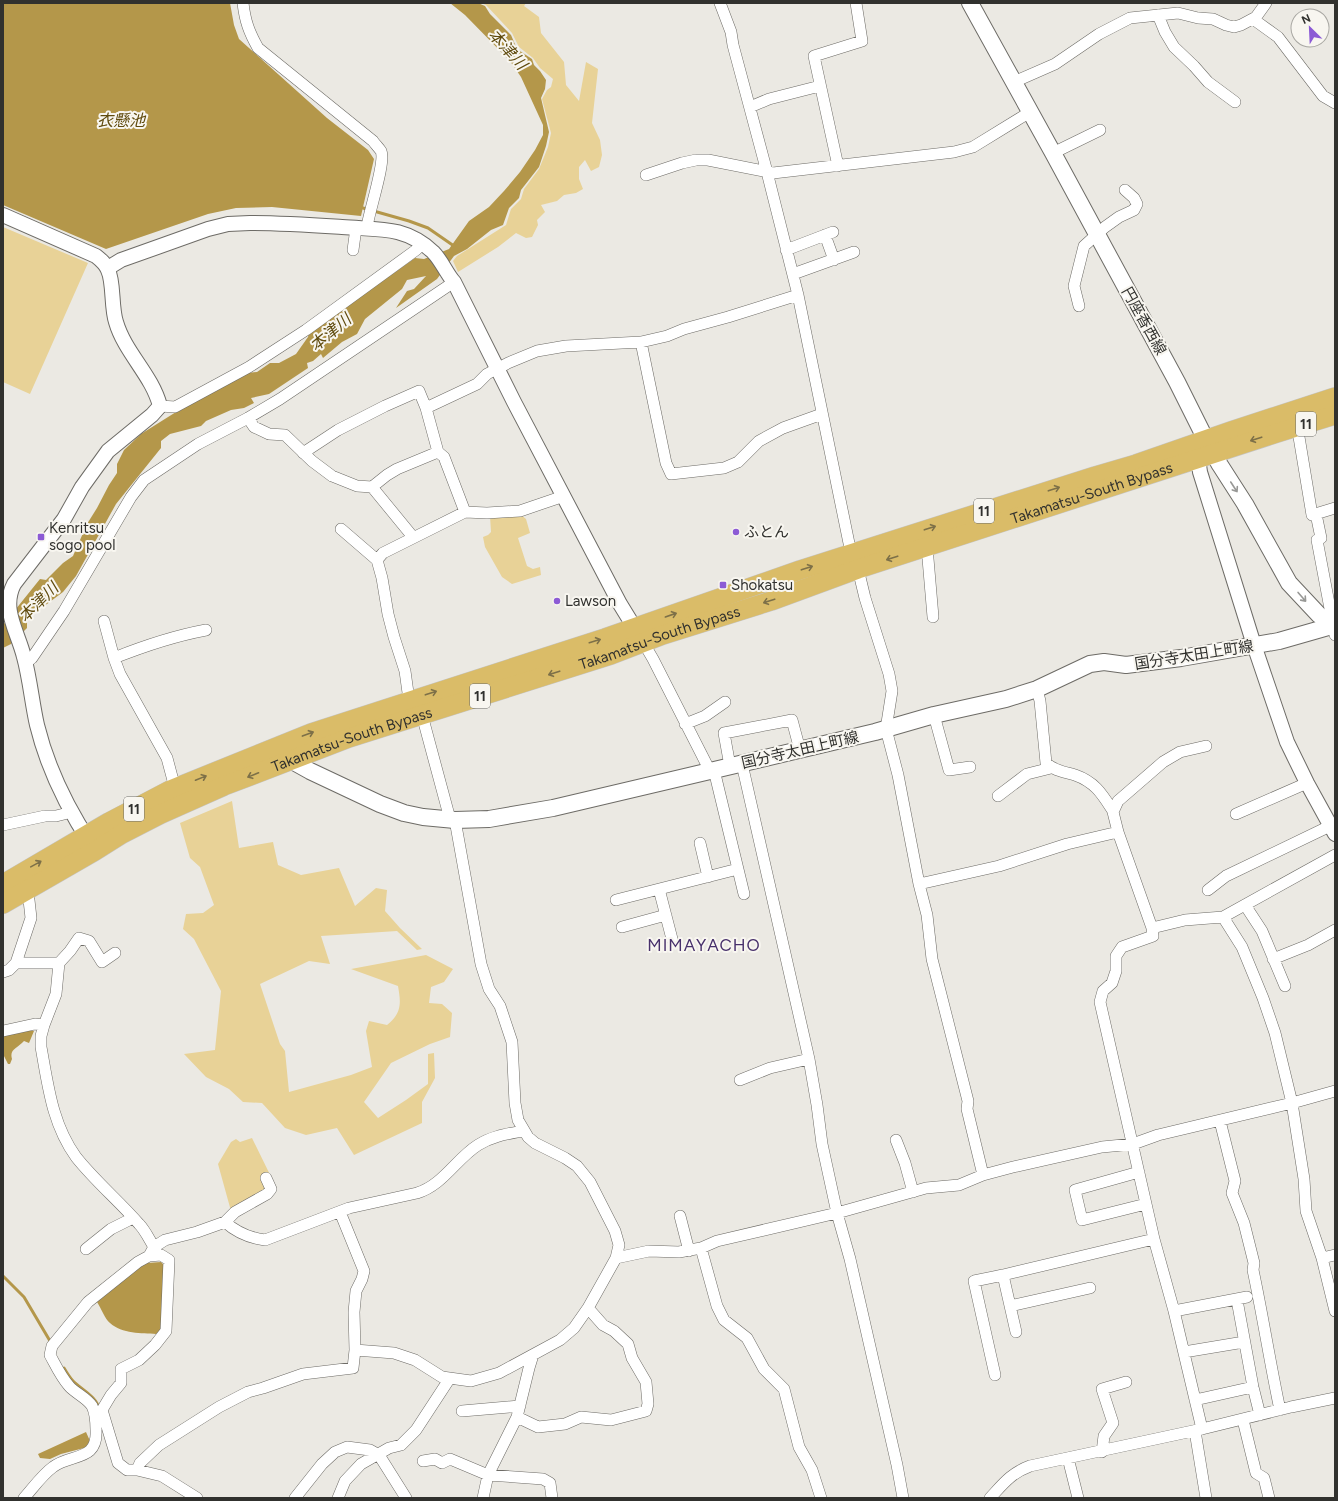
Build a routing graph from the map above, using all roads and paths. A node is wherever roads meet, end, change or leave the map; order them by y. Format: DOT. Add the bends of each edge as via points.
graph roads {
  1 [pos="244,3"];
  2 [pos="720,3"];
  3 [pos="856,3"];
  4 [pos="970,3"];
  5 [pos="1266,3"];
  6 [pos="1158,14"];
  7 [pos="1253,19"];
  8 [pos="1014,82"];
  9 [pos="820,86"];
  10 [pos="1235,102"];
  11 [pos="1335,103"];
  12 [pos="750,107"];
  13 [pos="1030,112"];
  14 [pos="1100,130"];
  15 [pos="1054,153"];
  16 [pos="838,166"];
  17 [pos="767,172"];
  18 [pos="646,175"];
  19 [pos="1125,190"];
  20 [pos="3,216"];
  21 [pos="361,228"];
  22 [pos="1097,235"];
  23 [pos="423,245"];
  24 [pos="353,250"];
  25 [pos="786,250"];
  26 [pos="854,252"];
  27 [pos="834,260"];
  28 [pos="108,268"];
  29 [pos="793,274"];
  30 [pos="452,281"];
  31 [pos="798,295"];
  32 [pos="1079,306"];
  33 [pos="641,342"];
  34 [pos="498,368"];
  35 [pos="1335,397"];
  36 [pos="160,406"];
  37 [pos="426,408"];
  38 [pos="822,414"];
  39 [pos="1335,415"];
  40 [pos="248,418"];
  41 [pos="1296,427"];
  42 [pos="1206,450"];
  43 [pos="438,452"];
  44 [pos="304,453"];
  45 [pos="372,487"];
  46 [pos="564,496"];
  47 [pos="1335,508"];
  48 [pos="465,512"];
  49 [pos="1316,514"];
  50 [pos="341,529"];
  51 [pos="413,537"];
  52 [pos="927,547"];
  53 [pos="377,560"];
  54 [pos="854,561"];
  55 [pos="933,617"];
  56 [pos="104,621"];
  57 [pos="1335,627"];
  58 [pos="206,630"];
  59 [pos="638,635"];
  60 [pos="1254,646"];
  61 [pos="25,658"];
  62 [pos="114,658"];
  63 [pos="1037,689"];
  64 [pos="409,700"];
  65 [pos="725,702"];
  66 [pos="422,715"];
  67 [pos="934,715"];
  68 [pos="685,724"];
  69 [pos="886,729"];
  70 [pos="1206,746"];
  71 [pos="272,748"];
  72 [pos="800,750"];
  73 [pos="290,760"];
  74 [pos="736,765"];
  75 [pos="970,767"];
  76 [pos="1051,768"];
  77 [pos="712,771"];
  78 [pos="1307,783"];
  79 [pos="175,788"];
  80 [pos="998,796"];
  81 [pos="1113,811"];
  82 [pos="72,812"];
  83 [pos="1236,814"];
  84 [pos="453,819"];
  85 [pos="3,825"];
  86 [pos="1334,831"];
  87 [pos="1118,832"];
  88 [pos="90,843"];
  89 [pos="700,843"];
  90 [pos="1335,855"];
  91 [pos="738,869"];
  92 [pos="708,877"];
  93 [pos="3,884"];
  94 [pos="919,884"];
  95 [pos="658,889"];
  96 [pos="1208,890"];
  97 [pos="26,891"];
  98 [pos="744,894"];
  99 [pos="616,900"];
  100 [pos="3,904"];
  101 [pos="1245,905"];
  102 [pos="666,915"];
  103 [pos="1223,917"];
  104 [pos="622,927"];
  105 [pos="1152,928"];
  106 [pos="1335,930"];
  107 [pos="672,938"];
  108 [pos="115,953"];
  109 [pos="1274,959"];
  110 [pos="16,964"];
  111 [pos="59,964"];
  112 [pos="3,972"];
  113 [pos="1285,986"];
  114 [pos="44,1025"];
  115 [pos="3,1032"];
  116 [pos="809,1059"];
  117 [pos="740,1080"];
  118 [pos="1335,1091"];
  119 [pos="1292,1103"];
  120 [pos="1220,1120"];
  121 [pos="523,1131"];
  122 [pos="896,1140"];
  123 [pos="1133,1144"];
  124 [pos="1139,1172"];
  125 [pos="983,1175"];
  126 [pos="266,1178"];
  127 [pos="913,1192"];
  128 [pos="1146,1204"];
  129 [pos="340,1212"];
  130 [pos="838,1212"];
  131 [pos="680,1216"];
  132 [pos="133,1218"];
  133 [pos="225,1222"];
  134 [pos="1154,1240"];
  135 [pos="701,1248"];
  136 [pos="86,1249"];
  137 [pos="689,1251"];
  138 [pos="152,1252"];
  139 [pos="1335,1256"];
  140 [pos="616,1258"];
  141 [pos="1322,1258"];
  142 [pos="1003,1275"];
  143 [pos="1090,1288"];
  144 [pos="1010,1306"];
  145 [pos="588,1308"];
  146 [pos="1174,1311"];
  147 [pos="1335,1311"];
  148 [pos="1016,1332"];
  149 [pos="1244,1342"];
  150 [pos="355,1350"];
  151 [pos="1184,1352"];
  152 [pos="533,1355"];
  153 [pos="995,1375"];
  154 [pos="450,1378"];
  155 [pos="1126,1382"];
  156 [pos="1253,1387"];
  157 [pos="1335,1398"];
  158 [pos="1195,1400"];
  159 [pos="1280,1410"];
  160 [pos="462,1411"];
  161 [pos="519,1412"];
  162 [pos="1260,1415"];
  163 [pos="1243,1420"];
  164 [pos="1198,1430"];
  165 [pos="1102,1452"];
  166 [pos="379,1455"];
  167 [pos="1068,1458"];
  168 [pos="423,1461"];
  169 [pos="137,1470"];
  170 [pos="488,1475"];
  171 [pos="24,1498"];
  172 [pos="197,1498"];
  173 [pos="295,1498"];
  174 [pos="338,1498"];
  175 [pos="406,1498"];
  176 [pos="483,1498"];
  177 [pos="552,1498"];
  178 [pos="821,1498"];
  179 [pos="903,1498"];
  180 [pos="990,1498"];
  181 [pos="1078,1498"];
  182 [pos="1206,1498"];
  183 [pos="1269,1498"];
  1 -- 21 [label="street" via="248,32 258,48 373,141 381,151 382,162 368,216"];
  2 -- 12 [label="street"];
  3 -- 9 [label="street" via="862,41 814,56"];
  4 -- 8 [label="main road, 円座香西線"];
  5 -- 7 [label="street"];
  6 -- 7 [label="street" via="1178,13 1213,19 1234,27"];
  6 -- 8 [label="street" via="1130,18 1099,34 1055,64"];
  6 -- 10 [label="street" via="1174,47 1208,82"];
  7 -- 11 [label="street" via="1278,37 1323,96"];
  8 -- 13 [label="main road, 円座香西線"];
  9 -- 12 [label="street" via="768,99"];
  9 -- 16 [label="street"];
  12 -- 17 [label="street"];
  13 -- 15 [label="main road, 円座香西線"];
  13 -- 16 [label="street" via="973,148"];
  14 -- 15 [label="street"];
  15 -- 22 [label="main road, 円座香西線"];
  16 -- 17 [label="street"];
  17 -- 18 [label="street" via="696,160"];
  17 -- 25 [label="street"];
  19 -- 22 [label="street" via="1138,204 1134,210 1104,227"];
  20 -- 28 [label="street" via="96,256"];
  21 -- 23 [label="street" via="396,231"];
  21 -- 24 [label="street"];
  21 -- 28 [label="street" via="302,224 228,224 128,258"];
  22 -- 32 [label="street" via="1084,246 1082,253 1074,286"];
  22 -- 42 [label="main road, 円座香西線" via="1177,382"];
  23 -- 30 [label="street" via="433,252"];
  23 -- 36 [label="street" via="306,330 249,367 176,407"];
  25 -- 27 [label="street" via="830,233"];
  25 -- 29 [label="street"];
  26 -- 27 [label="street"];
  27 -- 29 [label="street"];
  28 -- 36 [label="street" via="115,320 120,334 145,374"];
  29 -- 31 [label="street"];
  30 -- 34 [label="street"];
  30 -- 40 [label="street" via="280,399"];
  31 -- 33 [label="street"];
  31 -- 38 [label="street"];
  33 -- 34 [label="street" via="566,346 537,351"];
  33 -- 38 [label="street" via="666,463 671,474 724,468 738,462 759,441 783,428"];
  34 -- 37 [label="street" via="486,374 476,384"];
  34 -- 46 [label="street"];
  35 -- 42 [label="highway, Takamatsu-South Bypass / 11"];
  36 -- 61 [label="street" via="108,451 55,531 9,592 10,613"];
  37 -- 43 [label="street"];
  37 -- 44 [label="street" via="419,391 338,430"];
  38 -- 54 [label="street"];
  39 -- 41 [label="highway, Takamatsu-South Bypass / 11"];
  40 -- 44 [label="street" via="254,427 268,434 285,435"];
  40 -- 61 [label="street" via="198,444 144,480 131,497 64,611 32,658"];
  41 -- 42 [label="highway, Takamatsu-South Bypass / 11, one-way"];
  41 -- 49 [label="street" via="1312,515"];
  42 -- 52 [label="highway, Takamatsu-South Bypass / 11"];
  54 -- 42 [label="highway, Takamatsu-South Bypass / 11, one-way" via="1095,476 1136,464"];
  42 -- 57 [label="main road, 円座香西線, one-way" via="1245,504 1290,583 1319,615"];
  42 -- 60 [label="street" via="1200,472"];
  43 -- 45 [label="street" via="397,469"];
  43 -- 48 [label="street" via="444,457"];
  44 -- 45 [label="street" via="332,476 357,486"];
  45 -- 51 [label="street"];
  46 -- 48 [label="street" via="520,511"];
  46 -- 59 [label="street"];
  47 -- 49 [label="street"];
  48 -- 51 [label="street"];
  49 -- 57 [label="street" via="1321,538 1317,540 1326,594"];
  50 -- 53 [label="street"];
  51 -- 53 [label="street" via="383,553"];
  52 -- 54 [label="highway, Takamatsu-South Bypass / 11, one-way"];
  52 -- 55 [label="street"];
  53 -- 64 [label="street"];
  54 -- 59 [label="highway, Takamatsu-South Bypass / 11"];
  54 -- 69 [label="street" via="889,674 892,691"];
  56 -- 62 [label="street"];
  57 -- 60 [label="main road, 国分寺太田上町線"];
  58 -- 62 [label="street" via="146,645"];
  64 -- 59 [label="highway, Takamatsu-South Bypass / 11, one-way"];
  59 -- 66 [label="highway, Takamatsu-South Bypass / 11, one-way" via="603,657"];
  59 -- 68 [label="street"];
  60 -- 63 [label="main road, 国分寺太田上町線" via="1145,664 1090,664"];
  60 -- 78 [label="street" via="1288,742"];
  61 -- 82 [label="street" via="42,742"];
  62 -- 79 [label="street" via="120,674 167,758"];
  63 -- 67 [label="main road, 国分寺太田上町線" via="1006,699"];
  63 -- 76 [label="street" via="1046,763"];
  71 -- 64 [label="highway, Takamatsu-South Bypass / 11, one-way"];
  65 -- 68 [label="street" via="705,716"];
  66 -- 73 [label="highway, Takamatsu-South Bypass / 11"];
  66 -- 84 [label="street"];
  67 -- 69 [label="main road, 国分寺太田上町線"];
  67 -- 75 [label="street" via="949,770"];
  68 -- 77 [label="street"];
  69 -- 72 [label="main road, 国分寺太田上町線"];
  69 -- 94 [label="street" via="898,775"];
  70 -- 81 [label="street" via="1180,752 1163,762 1118,801"];
  71 -- 73 [label="main road, 国分寺太田上町線"];
  79 -- 71 [label="highway, Takamatsu-South Bypass / 11, one-way"];
  72 -- 74 [label="main road, 国分寺太田上町線"];
  72 -- 74 [label="street" via="792,720 724,733"];
  73 -- 84 [label="main road, 国分寺太田上町線" via="404,813"];
  73 -- 88 [label="highway, Takamatsu-South Bypass / 11, one-way" via="224,786 122,834"];
  74 -- 77 [label="main road, 国分寺太田上町線"];
  74 -- 116 [label="street"];
  76 -- 80 [label="street" via="1027,774"];
  76 -- 81 [label="street" via="1077,776 1097,788"];
  77 -- 84 [label="main road, 国分寺太田上町線" via="553,808 489,819"];
  77 -- 91 [label="street"];
  78 -- 83 [label="street"];
  78 -- 86 [label="street"];
  79 -- 88 [label="highway, Takamatsu-South Bypass / 11" via="109,822"];
  81 -- 87 [label="street"];
  82 -- 85 [label="street"];
  82 -- 88 [label="street"];
  84 -- 121 [label="street" via="481,964 489,988 500,1006 512,1042 515,1104"];
  86 -- 96 [label="street" via="1226,876"];
  87 -- 94 [label="street" via="1067,844 999,866"];
  87 -- 105 [label="street"];
  93 -- 88 [label="highway, Takamatsu-South Bypass / 11, one-way"];
  88 -- 97 [label="highway, Takamatsu-South Bypass / 11"];
  89 -- 92 [label="street"];
  90 -- 101 [label="street"];
  91 -- 92 [label="street"];
  91 -- 98 [label="street"];
  92 -- 95 [label="street"];
  94 -- 125 [label="street" via="927,915 932,959 968,1101 967,1109"];
  95 -- 99 [label="street"];
  95 -- 102 [label="street"];
  97 -- 100 [label="highway, Takamatsu-South Bypass / 11"];
  97 -- 110 [label="street" via="31,918"];
  101 -- 103 [label="street"];
  101 -- 109 [label="street" via="1262,931"];
  102 -- 104 [label="street"];
  102 -- 107 [label="street"];
  103 -- 105 [label="street" via="1185,920"];
  103 -- 119 [label="street" via="1242,946 1263,998 1275,1033"];
  105 -- 123 [label="street" via="1153,936 1122,947 1116,956 1116,971 1112,983 1103,991 1100,1002"];
  106 -- 109 [label="street"];
  108 -- 111 [label="street" via="102,962 89,941 79,938"];
  109 -- 113 [label="street"];
  110 -- 111 [label="street"];
  110 -- 112 [label="street"];
  111 -- 114 [label="street" via="56,994"];
  114 -- 115 [label="street" via="35,1024"];
  114 -- 132 [label="street" via="40,1047 53,1112 76,1157"];
  116 -- 117 [label="street" via="770,1068"];
  116 -- 130 [label="street" via="822,1144"];
  118 -- 119 [label="street"];
  119 -- 120 [label="street"];
  119 -- 141 [label="street" via="1304,1180 1306,1211"];
  120 -- 123 [label="street" via="1158,1135"];
  120 -- 159 [label="street" via="1235,1181 1232,1193 1244,1223 1254,1263 1253,1270"];
  121 -- 129 [label="street" via="490,1138 478,1145 428,1190"];
  121 -- 140 [label="street" via="535,1143 577,1166 590,1182 615,1231 619,1245"];
  122 -- 127 [label="street"];
  123 -- 124 [label="street"];
  123 -- 125 [label="street" via="1102,1147"];
  124 -- 128 [label="street"];
  124 -- 128 [label="street" via="1075,1190 1082,1220"];
  125 -- 127 [label="street" via="959,1185"];
  126 -- 133 [label="street" via="271,1189 267,1194 235,1212"];
  127 -- 130 [label="street"];
  128 -- 134 [label="street"];
  129 -- 133 [label="street" via="265,1240 234,1230"];
  129 -- 150 [label="street" via="364,1271 356,1291"];
  130 -- 135 [label="street" via="716,1241"];
  130 -- 179 [label="street"];
  131 -- 137 [label="street"];
  132 -- 136 [label="street" via="111,1229"];
  132 -- 138 [label="street" via="140,1225"];
  133 -- 138 [label="street" via="165,1240"];
  134 -- 142 [label="street"];
  134 -- 146 [label="street"];
  135 -- 137 [label="street"];
  135 -- 178 [label="street" via="716,1306 724,1320 747,1338 764,1369 784,1389 799,1446 812,1470"];
  137 -- 140 [label="street" via="650,1251"];
  138 -- 169 [label="street" via="169,1260 166,1331 138,1360 121,1369 121,1383 102,1410 118,1463 127,1470"];
  138 -- 171 [label="street" via="88,1302 52,1346 50,1355 60,1374 69,1386 92,1406 97,1439 92,1449 84,1455 52,1467"];
  139 -- 141 [label="street"];
  140 -- 145 [label="street"];
  141 -- 147 [label="street"];
  142 -- 144 [label="street"];
  142 -- 153 [label="street" via="974,1281"];
  143 -- 144 [label="street"];
  144 -- 148 [label="street"];
  145 -- 152 [label="street" via="574,1328 560,1340"];
  145 -- 161 [label="street" via="603,1325 628,1344 632,1358 646,1382 646,1412 611,1420 581,1418 565,1424 538,1427"];
  146 -- 149 [label="street" via="1242,1298"];
  146 -- 151 [label="street"];
  149 -- 151 [label="street"];
  149 -- 156 [label="street"];
  150 -- 154 [label="street" via="394,1353 414,1360 442,1377"];
  150 -- 169 [label="street" via="353,1368 302,1374 235,1398 159,1444 140,1463"];
  151 -- 158 [label="street"];
  152 -- 154 [label="street" via="499,1373 471,1380"];
  152 -- 161 [label="street"];
  154 -- 166 [label="street" via="416,1430 401,1445 389,1448"];
  155 -- 165 [label="street" via="1102,1388 1113,1423 1104,1436"];
  156 -- 158 [label="street"];
  156 -- 162 [label="street"];
  157 -- 159 [label="street"];
  158 -- 164 [label="street"];
  159 -- 162 [label="street"];
  160 -- 161 [label="street"];
  161 -- 170 [label="street"];
  162 -- 163 [label="street"];
  163 -- 164 [label="street"];
  163 -- 183 [label="street" via="1256,1473 1264,1478"];
  164 -- 165 [label="street"];
  164 -- 182 [label="street"];
  165 -- 167 [label="street"];
  166 -- 173 [label="street" via="370,1450 347,1447 335,1452"];
  166 -- 174 [label="street" via="362,1464 346,1481"];
  166 -- 175 [label="street"];
  167 -- 180 [label="street" via="1018,1471"];
  167 -- 181 [label="street"];
  168 -- 170 [label="street" via="435,1459 442,1463 450,1459"];
  169 -- 172 [label="street" via="162,1476"];
  170 -- 176 [label="street"];
  170 -- 177 [label="street" via="543,1479 550,1483"];
}
